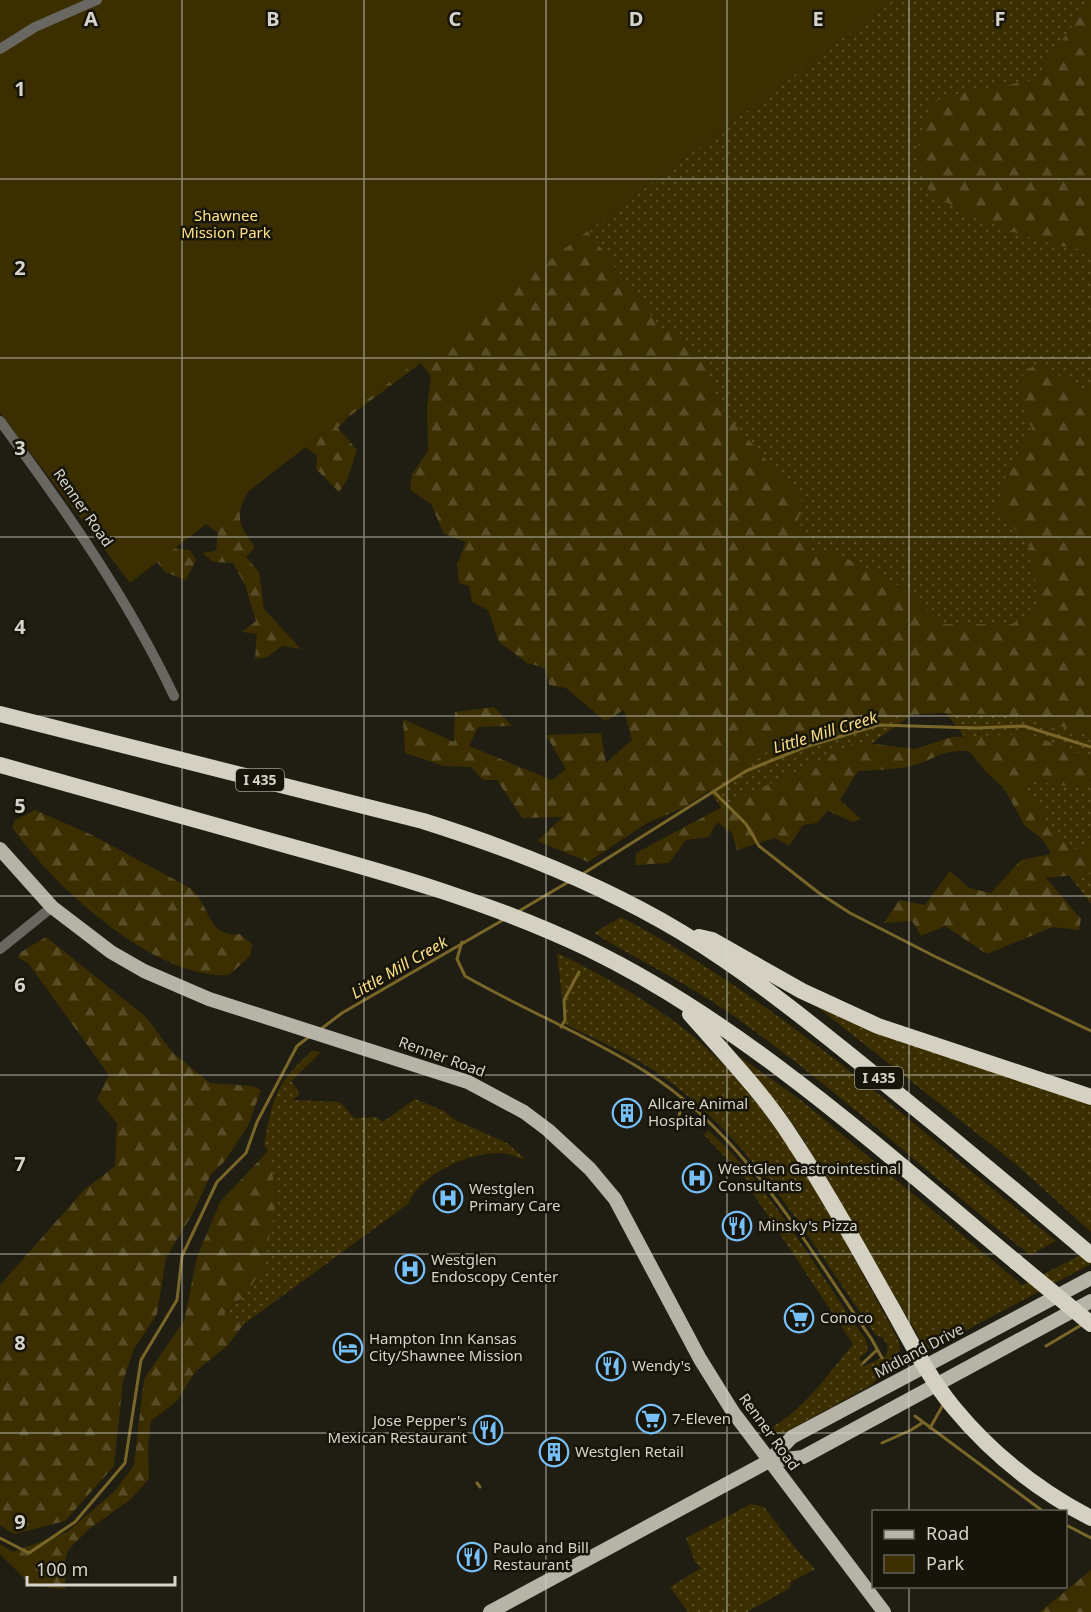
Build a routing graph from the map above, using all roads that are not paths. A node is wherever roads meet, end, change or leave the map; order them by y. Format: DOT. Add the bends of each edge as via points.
graph roads {
  1 [pos="97,0"];
  2 [pos="0,50"];
  3 [pos="0,421"];
  4 [pos="174,696"];
  5 [pos="0,714"];
  6 [pos="0,765"];
  7 [pos="0,849"];
  8 [pos="52,908"];
  9 [pos="682,933"];
  10 [pos="0,949"];
  11 [pos="680,1002"];
  12 [pos="1091,1097"];
  13 [pos="1091,1255"];
  14 [pos="1091,1278"];
  15 [pos="1091,1301"];
  16 [pos="1091,1324"];
  17 [pos="925,1366"];
  18 [pos="937,1385"];
  19 [pos="768,1461"];
  20 [pos="1091,1518"];
  21 [pos="490,1612"];
  22 [pos="884,1612"];
  1 -- 2 [label="street" via="35,27"];
  3 -- 4 [label="street, Renner Road" via="94,552 134,617"];
  5 -- 9 [label="highway, I 435" via="423,821 489,842 610,894"];
  6 -- 11 [label="highway" via="427,886 529,922 592,951"];
  7 -- 8 [label="main road, Renner Road"];
  8 -- 10 [label="street"];
  8 -- 19 [label="main road, Renner Road" via="95,941 177,987 459,1078 497,1096 548,1130 615,1199 700,1359"];
  9 -- 12 [label="highway" via="712,940 802,991 887,1029"];
  9 -- 13 [label="highway, I 435" via="816,1028"];
  11 -- 16 [label="highway, bridge" via="744,1041"];
  11 -- 17 [label="highway" via="755,1088 793,1139"];
  14 -- 17 [label="main road, Midland Drive"];
  15 -- 18 [label="main road, Midland Drive"];
  17 -- 18 [label="highway"];
  17 -- 19 [label="main road, Midland Drive" via="792,1437"];
  18 -- 19 [label="main road, Midland Drive" via="803,1457"];
  18 -- 20 [label="highway" via="973,1430 1013,1467"];
  19 -- 21 [label="main road, Midland Drive"];
  19 -- 22 [label="main road, Renner Road"];
}
